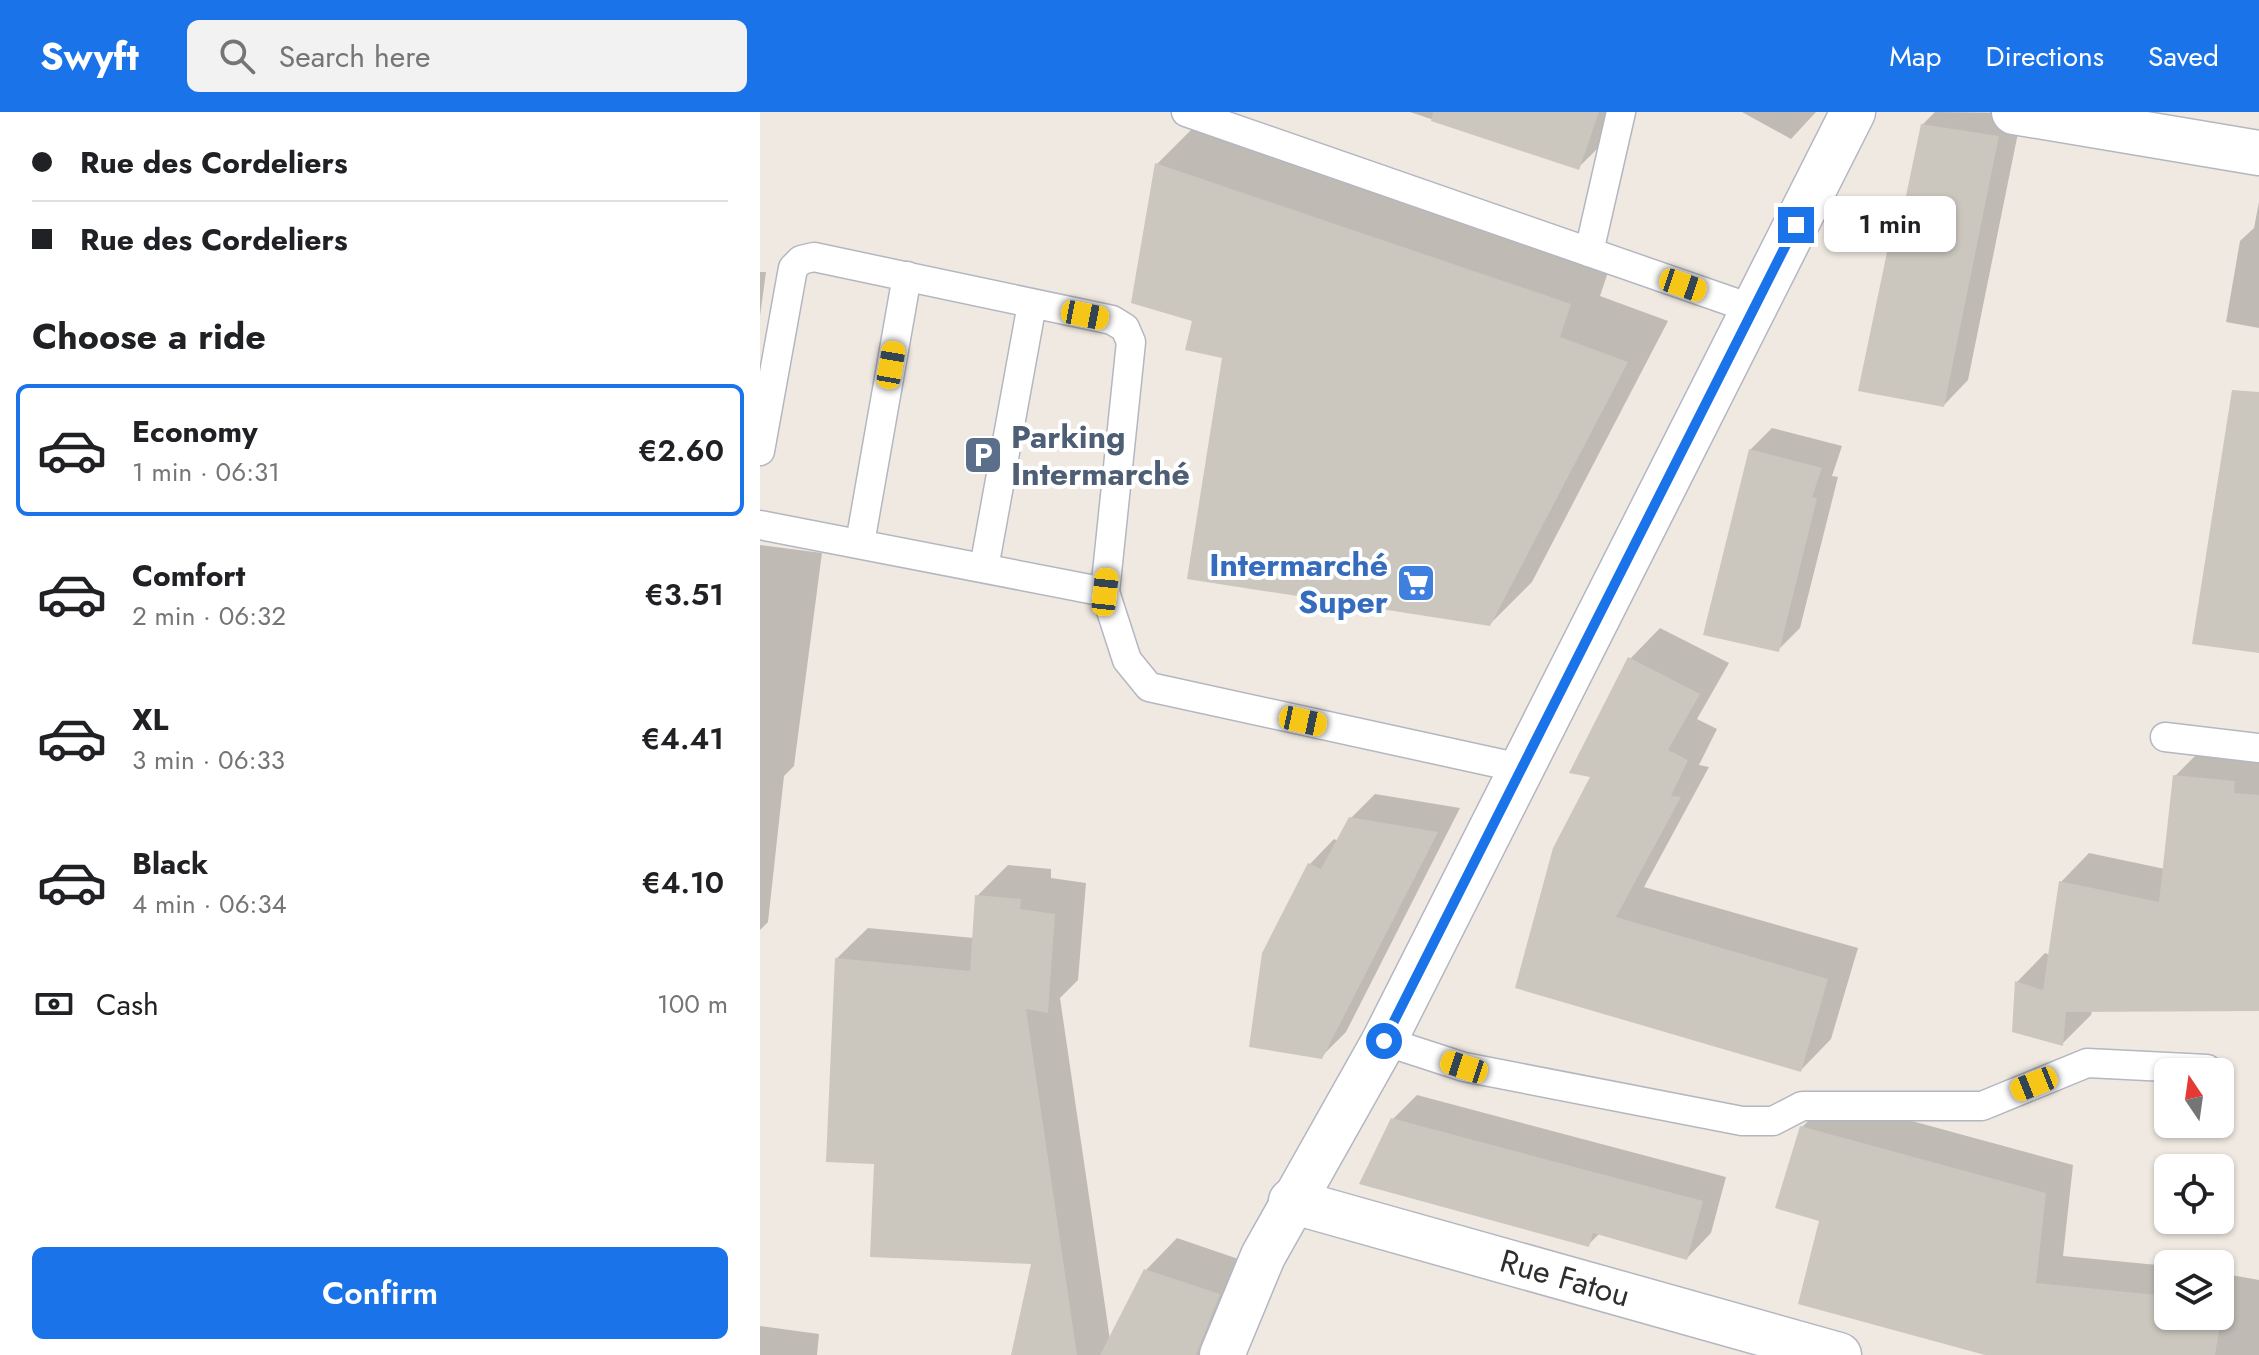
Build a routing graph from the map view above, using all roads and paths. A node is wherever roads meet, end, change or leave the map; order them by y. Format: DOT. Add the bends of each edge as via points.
graph roads {
  1 [pos="1186,112"];
  2 [pos="1621,112"];
  3 [pos="1853,112"];
  4 [pos="2014,112"];
  5 [pos="2259,153"];
  6 [pos="1589,252"];
  7 [pos="907,276"];
  8 [pos="1032,304"];
  9 [pos="1753,309"];
  10 [pos="760,451"];
  11 [pos="760,525"];
  12 [pos="860,543"];
  13 [pos="984,568"];
  14 [pos="1105,592"];
  15 [pos="2165,737"];
  16 [pos="2259,748"];
  17 [pos="1520,768"];
  18 [pos="1384,1041"];
  19 [pos="2154,1066"];
  20 [pos="1291,1201"];
  21 [pos="1222,1355"];
  22 [pos="1839,1355"];
  1 -- 6 [label="lane"];
  2 -- 6 [label="lane"];
  3 -- 9 [label="street"];
  4 -- 5 [label="street"];
  6 -- 9 [label="lane"];
  7 -- 8 [label="lane"];
  7 -- 10 [label="lane" via="814,257 793,268"];
  7 -- 12 [label="lane"];
  8 -- 13 [label="lane"];
  8 -- 14 [label="lane" via="1112,320 1125,328 1131,342"];
  9 -- 17 [label="street"];
  11 -- 12 [label="lane"];
  12 -- 13 [label="lane"];
  13 -- 14 [label="lane"];
  14 -- 17 [label="lane" via="1127,660 1149,687"];
  15 -- 16 [label="lane"];
  17 -- 18 [label="street"];
  18 -- 19 [label="lane" via="1464,1067 1742,1121 1773,1121 1802,1106 1982,1106 2087,1063"];
  18 -- 20 [label="street"];
  20 -- 21 [label="street"];
  20 -- 22 [label="street, Rue Fatou"];
}
